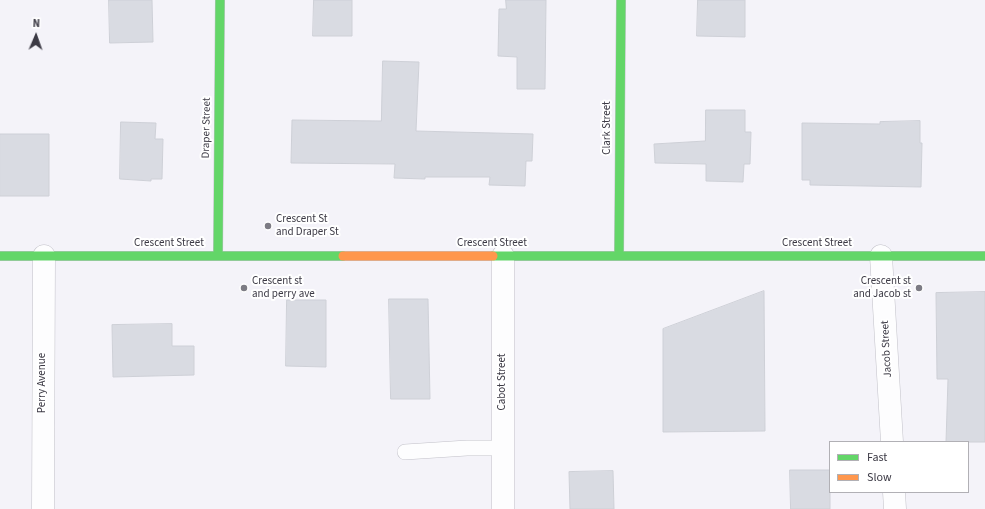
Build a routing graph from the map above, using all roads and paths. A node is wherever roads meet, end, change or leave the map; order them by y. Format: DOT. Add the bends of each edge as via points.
graph roads {
  1 [pos="220,0"];
  2 [pos="620,0"];
  3 [pos="0,256"];
  4 [pos="44,256"];
  5 [pos="218,256"];
  6 [pos="504,256"];
  7 [pos="619,256"];
  8 [pos="881,256"];
  9 [pos="985,256"];
  10 [pos="892,441"];
  11 [pos="503,448"];
  12 [pos="405,452"];
  13 [pos="894,493"];
  14 [pos="43,509"];
  15 [pos="503,509"];
  16 [pos="895,509"];
  1 -- 5 [label="main road, Draper Street"];
  2 -- 7 [label="main road, Clark Street"];
  3 -- 4 [label="main road, Crescent Street"];
  4 -- 5 [label="main road, Crescent Street"];
  4 -- 14 [label="street, Perry Avenue"];
  5 -- 6 [label="main road, Crescent Street"];
  6 -- 7 [label="main road, Crescent Street"];
  6 -- 11 [label="street, Cabot Street"];
  7 -- 8 [label="main road, Crescent Street"];
  8 -- 9 [label="main road, Crescent Street"];
  8 -- 10 [label="street, Jacob Street"];
  11 -- 12 [label="lane"];
  11 -- 15 [label="street, Cabot Street"];
  13 -- 16 [label="street"];
}
